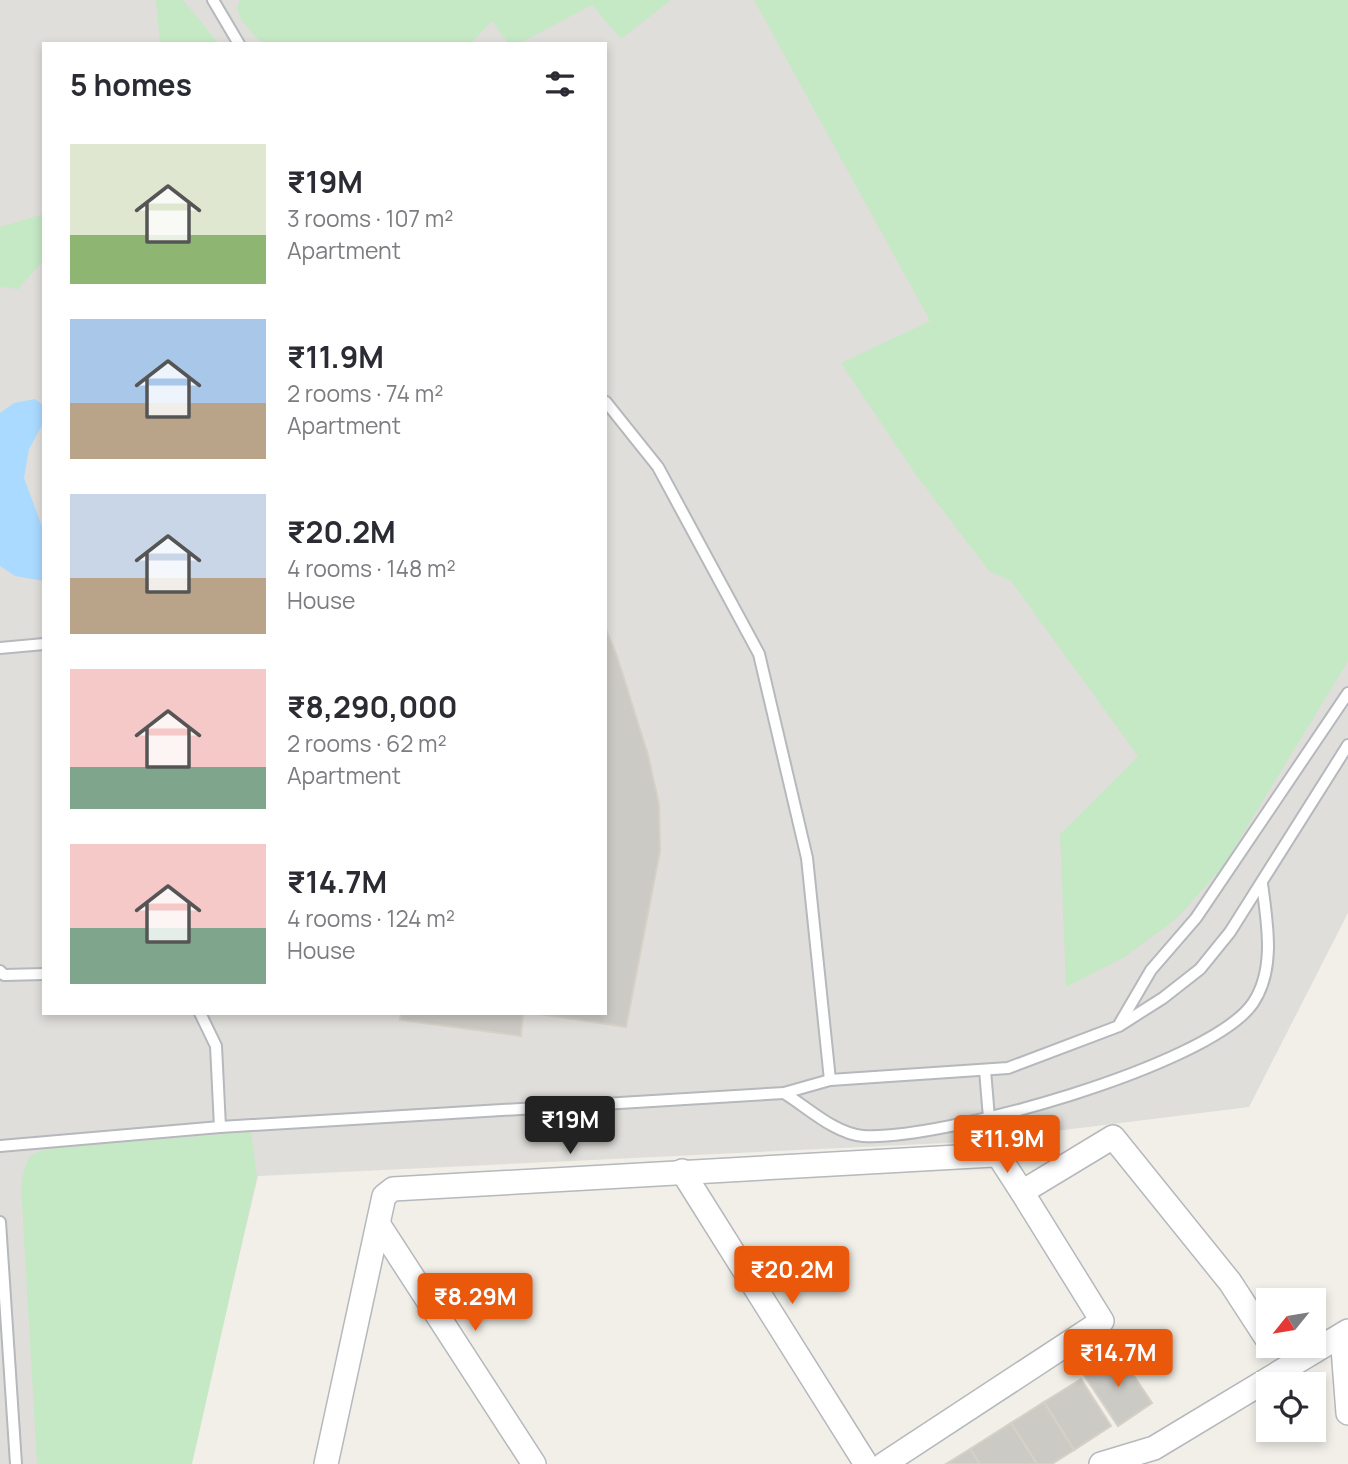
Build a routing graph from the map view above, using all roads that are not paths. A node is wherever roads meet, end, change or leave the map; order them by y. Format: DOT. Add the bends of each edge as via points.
graph roads {
  1 [pos="214,0"];
  2 [pos="238,42"];
  3 [pos="607,403"];
  4 [pos="42,644"];
  5 [pos="0,648"];
  6 [pos="1348,693"];
  7 [pos="1348,746"];
  8 [pos="1262,884"];
  9 [pos="0,971"];
  10 [pos="42,974"];
  11 [pos="201,1015"];
  12 [pos="1119,1026"];
  13 [pos="985,1070"];
  14 [pos="830,1080"];
  15 [pos="784,1093"];
  16 [pos="989,1118"];
  17 [pos="220,1127"];
  18 [pos="0,1146"];
  19 [pos="682,1171"];
  20 [pos="1022,1192"];
  21 [pos="0,1222"];
  22 [pos="379,1226"];
  23 [pos="1256,1322"];
  24 [pos="1345,1333"];
  25 [pos="1279,1358"];
  26 [pos="1286,1368"];
  27 [pos="1348,1413"];
  28 [pos="1148,1456"];
  29 [pos="16,1464"];
  30 [pos="326,1464"];
  31 [pos="534,1464"];
  32 [pos="866,1464"];
  33 [pos="884,1464"];
  34 [pos="1101,1464"];
  1 -- 2 [label="lane"];
  3 -- 14 [label="lane" via="658,467 759,654 807,858"];
  4 -- 5 [label="lane"];
  6 -- 12 [label="lane" via="1196,918 1150,970"];
  7 -- 8 [label="lane"];
  8 -- 12 [label="lane" via="1200,970"];
  8 -- 16 [label="lane" via="1267,967 1253,1003 1213,1037 1127,1078"];
  9 -- 10 [label="lane" via="4,975"];
  11 -- 17 [label="lane" via="216,1046"];
  12 -- 13 [label="lane" via="1008,1068"];
  13 -- 14 [label="lane"];
  13 -- 16 [label="lane"];
  14 -- 15 [label="lane"];
  15 -- 16 [label="lane" via="838,1128 861,1136 916,1132"];
  15 -- 17 [label="lane"];
  17 -- 18 [label="lane"];
  19 -- 20 [label="street" via="993,1154"];
  19 -- 22 [label="street" via="393,1189 384,1196"];
  19 -- 32 [label="street"];
  20 -- 23 [label="street" via="1114,1137 1230,1282"];
  20 -- 33 [label="street" via="1102,1321"];
  21 -- 29 [label="lane"];
  22 -- 30 [label="street"];
  22 -- 31 [label="street"];
  24 -- 26 [label="street"];
  24 -- 27 [label="street"];
  25 -- 26 [label="street"];
  26 -- 28 [label="street"];
  28 -- 34 [label="street"];
}
